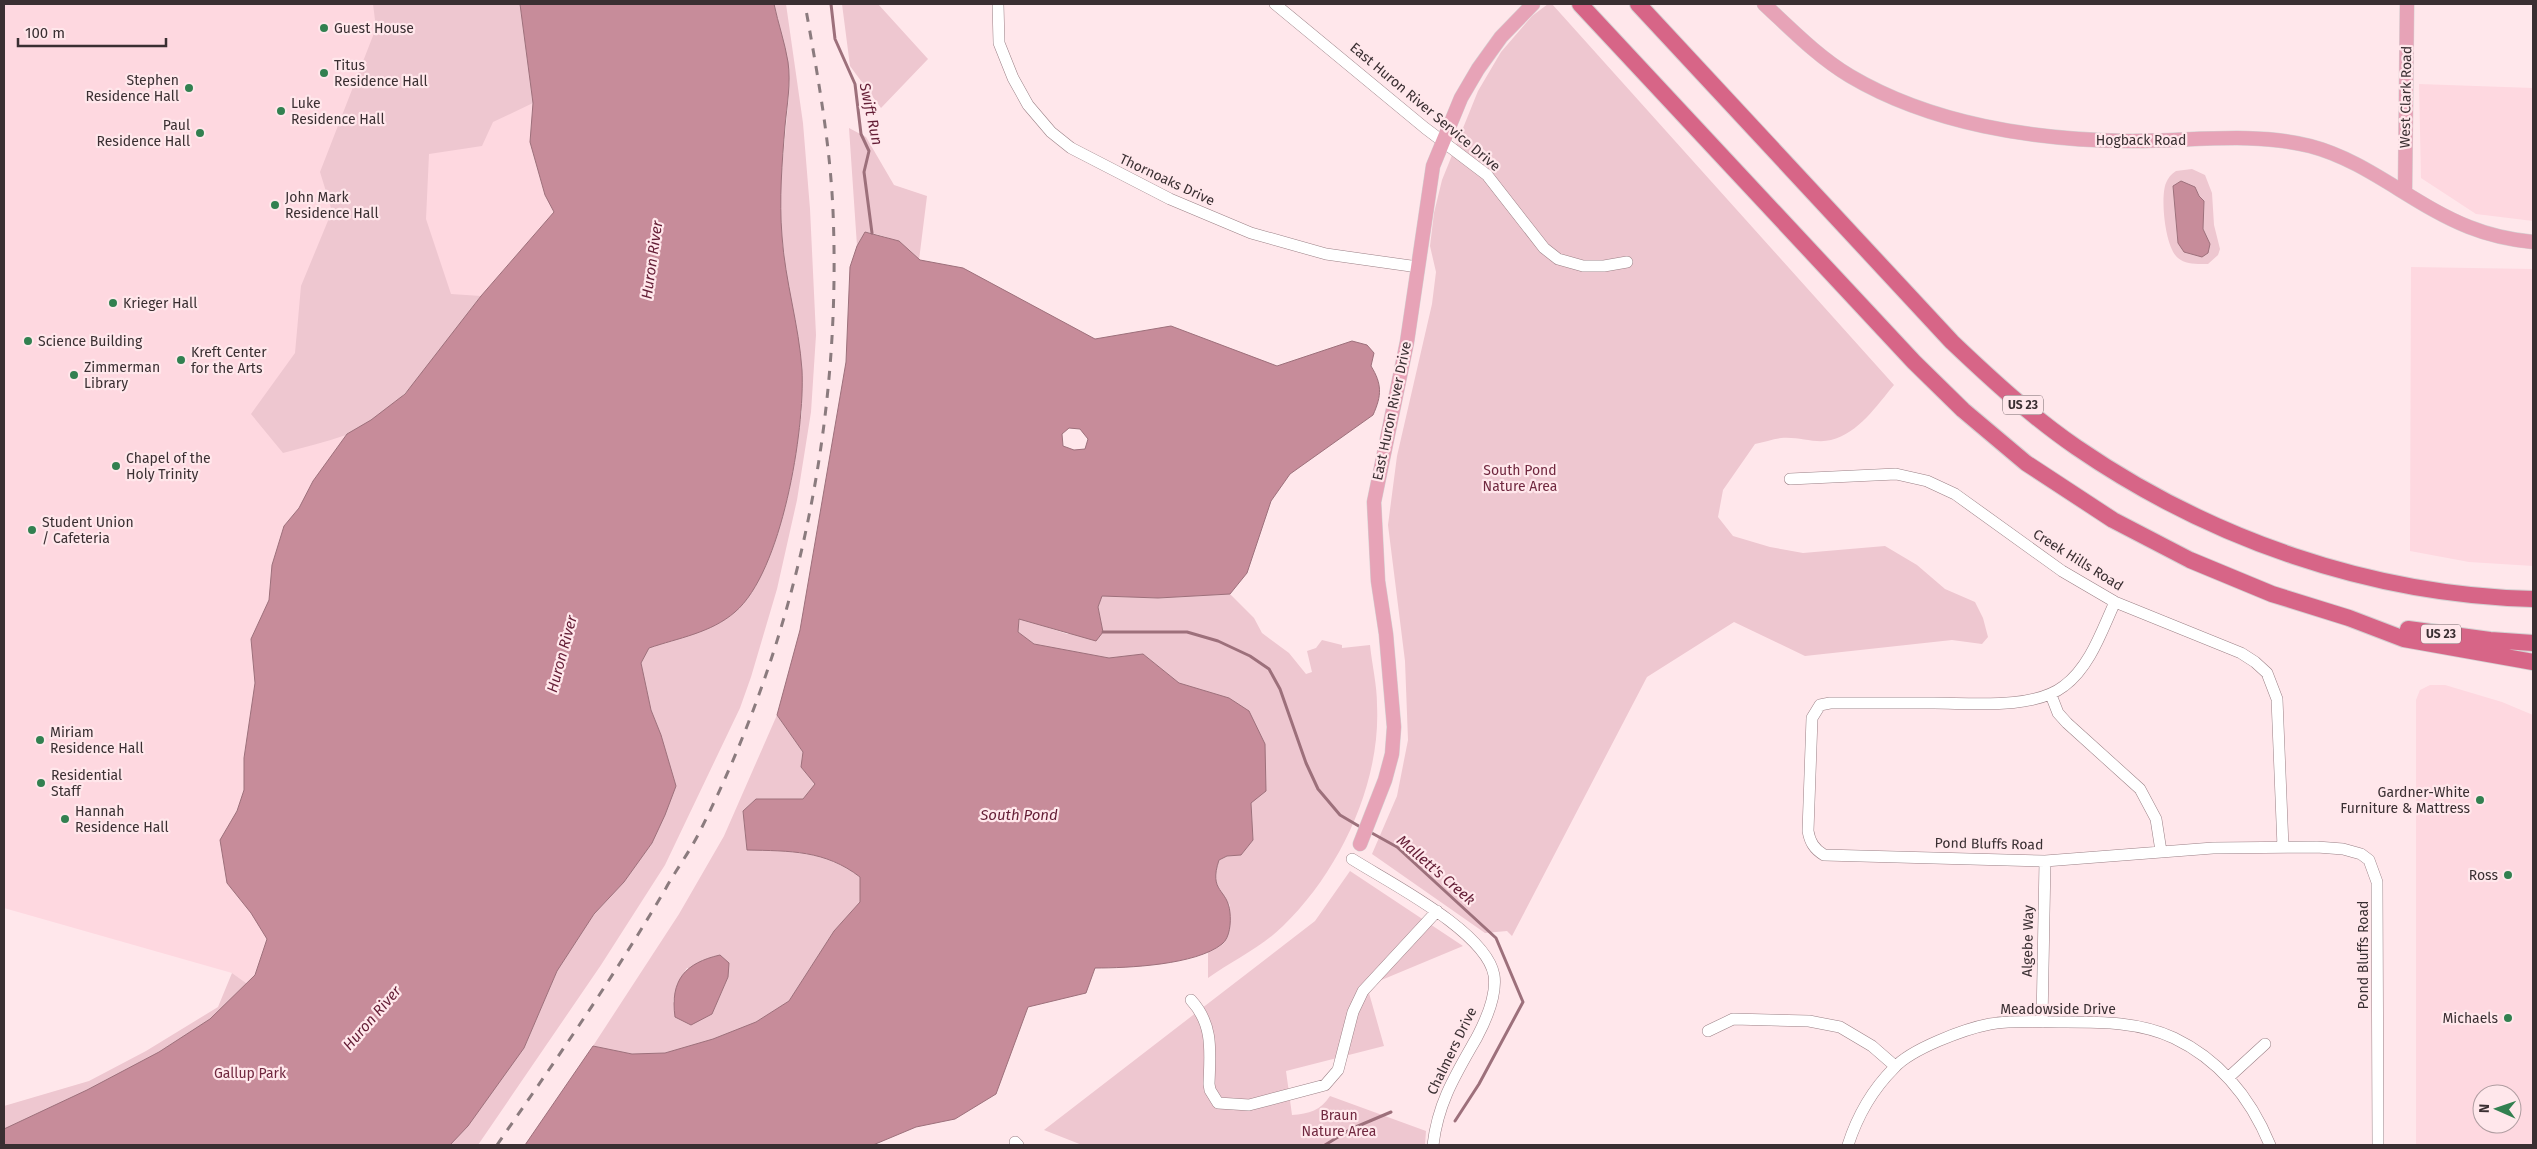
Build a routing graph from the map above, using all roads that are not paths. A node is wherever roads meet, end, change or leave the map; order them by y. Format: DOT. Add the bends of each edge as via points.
graph roads {
  1 [pos="998,4"];
  2 [pos="1275,4"];
  3 [pos="1533,4"];
  4 [pos="1580,4"];
  5 [pos="1638,4"];
  6 [pos="1764,4"];
  7 [pos="2407,4"];
  8 [pos="1442,141"];
  9 [pos="2405,191"];
  10 [pos="2533,242"];
  11 [pos="1627,262"];
  12 [pos="1418,268"];
  13 [pos="1790,479"];
  14 [pos="2358,576"];
  15 [pos="2533,590"];
  16 [pos="2533,600"];
  17 [pos="2115,602"];
  18 [pos="2350,618"];
  19 [pos="2533,643"];
  20 [pos="2533,662"];
  21 [pos="2051,694"];
  22 [pos="1360,844"];
  23 [pos="2283,847"];
  24 [pos="2161,851"];
  25 [pos="1352,859"];
  26 [pos="2044,861"];
  27 [pos="1438,911"];
  28 [pos="1191,1000"];
  29 [pos="2042,1022"];
  30 [pos="1708,1031"];
  31 [pos="2265,1044"];
  32 [pos="1895,1066"];
  33 [pos="2229,1077"];
  34 [pos="1433,1145"];
  35 [pos="1848,1145"];
  36 [pos="2270,1145"];
  37 [pos="2378,1145"];
  1 -- 12 [label="street, Thornoaks Drive" via="999,43 1013,78 1032,111 1050,132 1071,148 1170,199 1251,234 1326,254"];
  2 -- 8 [label="street, East Huron River Service Drive"];
  3 -- 8 [label="main road, East Huron River Drive" via="1501,37 1478,69"];
  4 -- 18 [label="highway, US 23" via="1914,362 1963,410 2026,463 2113,520 2190,560 2272,594"];
  5 -- 14 [label="highway, US 23" via="1952,342 2004,391 2076,446 2155,495 2213,525"];
  6 -- 9 [label="main road, Hogback Road" via="1823,57 1849,75 1880,92 1937,114 2062,138 2127,141 2240,139 2308,145 2353,162"];
  7 -- 9 [label="main road, West Clark Road"];
  8 -- 11 [label="street, East Huron River Service Drive" via="1487,175 1544,248 1558,259 1583,266"];
  8 -- 12 [label="main road, East Huron River Drive" via="1433,166"];
  9 -- 10 [label="main road, Hogback Road" via="2468,227 2513,240"];
  12 -- 22 [label="main road, East Huron River Drive" via="1407,342 1374,502 1378,581 1394,727 1392,754"];
  13 -- 17 [label="street, Creek Hills Road" via="1896,474 1927,481 1955,494 2062,571"];
  14 -- 15 [label="highway"];
  14 -- 16 [label="highway, US 23" via="2469,595"];
  17 -- 21 [label="street, Pond Bluffs Road" via="2080,670 2065,686"];
  17 -- 23 [label="street, Creek Hills Road" via="2241,653 2267,673 2277,699"];
  18 -- 19 [label="highway, US 23" via="2424,632"];
  18 -- 20 [label="highway" via="2404,639"];
  21 -- 24 [label="street" via="2058,714 2140,788 2156,819"];
  21 -- 26 [label="street, Pond Bluffs Road" via="2000,703 1830,703 1820,705 1812,718 1808,831 1817,851 1824,855"];
  23 -- 24 [label="street, Pond Bluffs Road"];
  23 -- 37 [label="street, Pond Bluffs Road" via="2343,849 2361,854 2374,870 2378,937"];
  24 -- 26 [label="street, Pond Bluffs Road"];
  25 -- 27 [label="street, Chalmers Drive"];
  26 -- 29 [label="street, Algebe Way"];
  27 -- 28 [label="street" via="1362,991 1353,1012 1338,1070 1325,1085 1249,1105 1218,1102 1209,1084 1209,1032 1202,1012"];
  27 -- 34 [label="street, Chalmers Drive" via="1484,954 1494,975 1493,998 1479,1034 1447,1090"];
  29 -- 32 [label="street, Meadowside Drive" via="1991,1024 1954,1035"];
  29 -- 33 [label="street, Meadowside Drive" via="2119,1024 2152,1031 2174,1038"];
  30 -- 32 [label="street" via="1733,1019 1809,1021 1840,1028 1872,1046"];
  31 -- 33 [label="street"];
  32 -- 35 [label="street, Meadowside Drive" via="1868,1100"];
  33 -- 36 [label="street, Meadowside Drive" via="2253,1110"];
}
